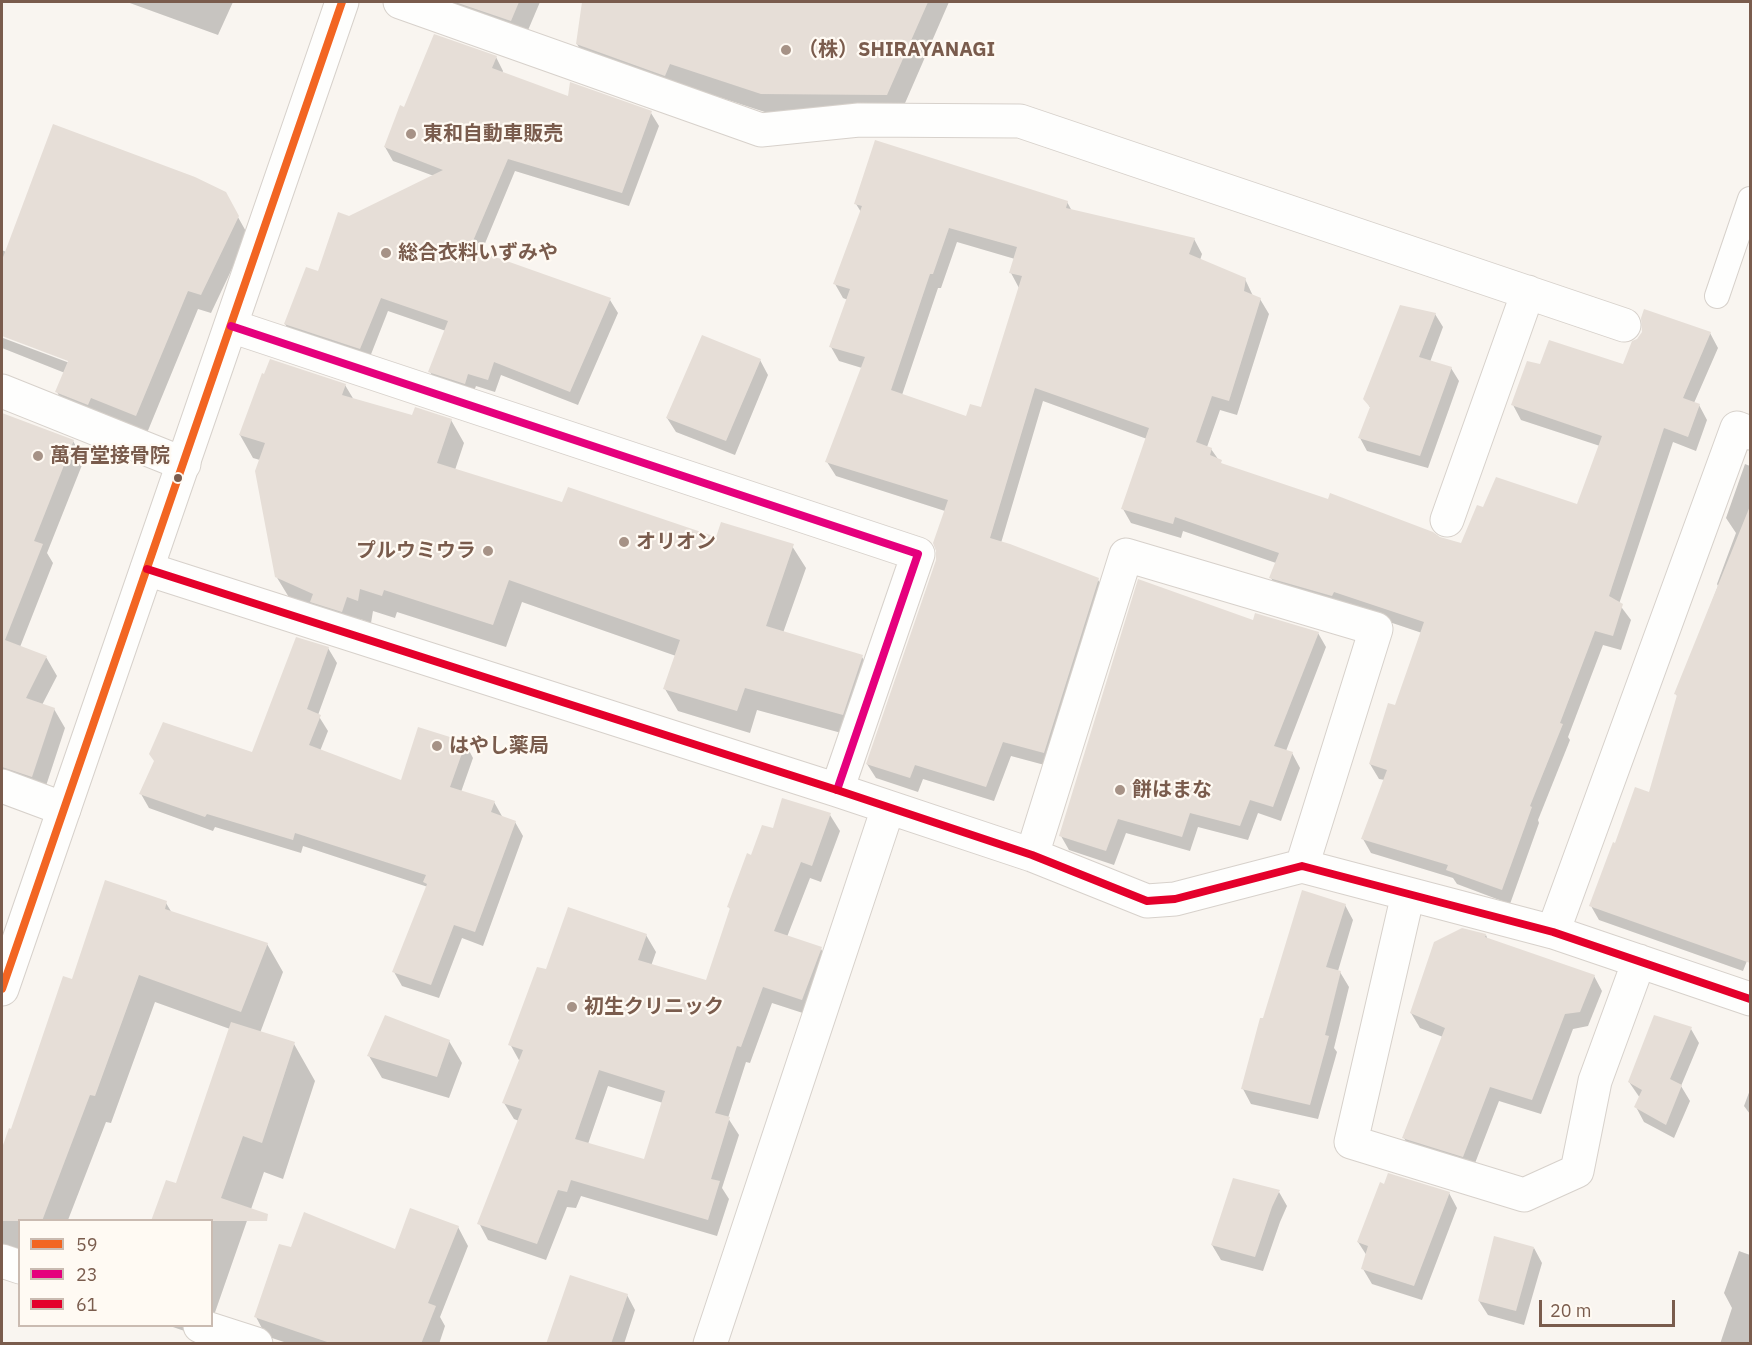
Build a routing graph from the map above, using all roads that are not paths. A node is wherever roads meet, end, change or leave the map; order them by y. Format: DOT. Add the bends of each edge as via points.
graph roads {
  1 [pos="342,2"];
  2 [pos="400,2"];
  3 [pos="1750,199"];
  4 [pos="1528,292"];
  5 [pos="1717,297"];
  6 [pos="1624,325"];
  7 [pos="231,326"];
  8 [pos="2,391"];
  9 [pos="1750,432"];
  10 [pos="184,464"];
  11 [pos="1447,520"];
  12 [pos="147,569"];
  13 [pos="2,786"];
  14 [pos="837,790"];
  15 [pos="888,808"];
  16 [pos="64,809"];
  17 [pos="1032,855"];
  18 [pos="1302,866"];
  19 [pos="1408,894"];
  20 [pos="1553,932"];
  21 [pos="1639,961"];
  22 [pos="2,989"];
  23 [pos="1750,999"];
  24 [pos="2,1261"];
  25 [pos="18,1266"];
  26 [pos="203,1327"];
  27 [pos="256,1344"];
  28 [pos="710,1344"];
  1 -- 7 [label="street"];
  2 -- 4 [label="street" via="761,130 859,120 1020,121"];
  3 -- 5 [label="lane"];
  4 -- 6 [label="street"];
  4 -- 11 [label="street"];
  7 -- 10 [label="street"];
  7 -- 14 [label="street" via="918,554"];
  8 -- 10 [label="street"];
  9 -- 20 [label="street" via="1737,428"];
  10 -- 12 [label="street"];
  12 -- 14 [label="street"];
  12 -- 16 [label="street"];
  13 -- 16 [label="street"];
  14 -- 15 [label="street"];
  15 -- 17 [label="street"];
  15 -- 28 [label="street"];
  16 -- 22 [label="street"];
  17 -- 18 [label="street" via="1148,901 1175,900"];
  17 -- 18 [label="street" via="1126,555 1376,629"];
  18 -- 19 [label="street"];
  19 -- 20 [label="street"];
  19 -- 21 [label="street" via="1351,1142 1524,1195 1577,1171 1595,1081"];
  20 -- 21 [label="street"];
  21 -- 23 [label="street"];
  24 -- 25 [label="street"];
  26 -- 27 [label="street"];
}
